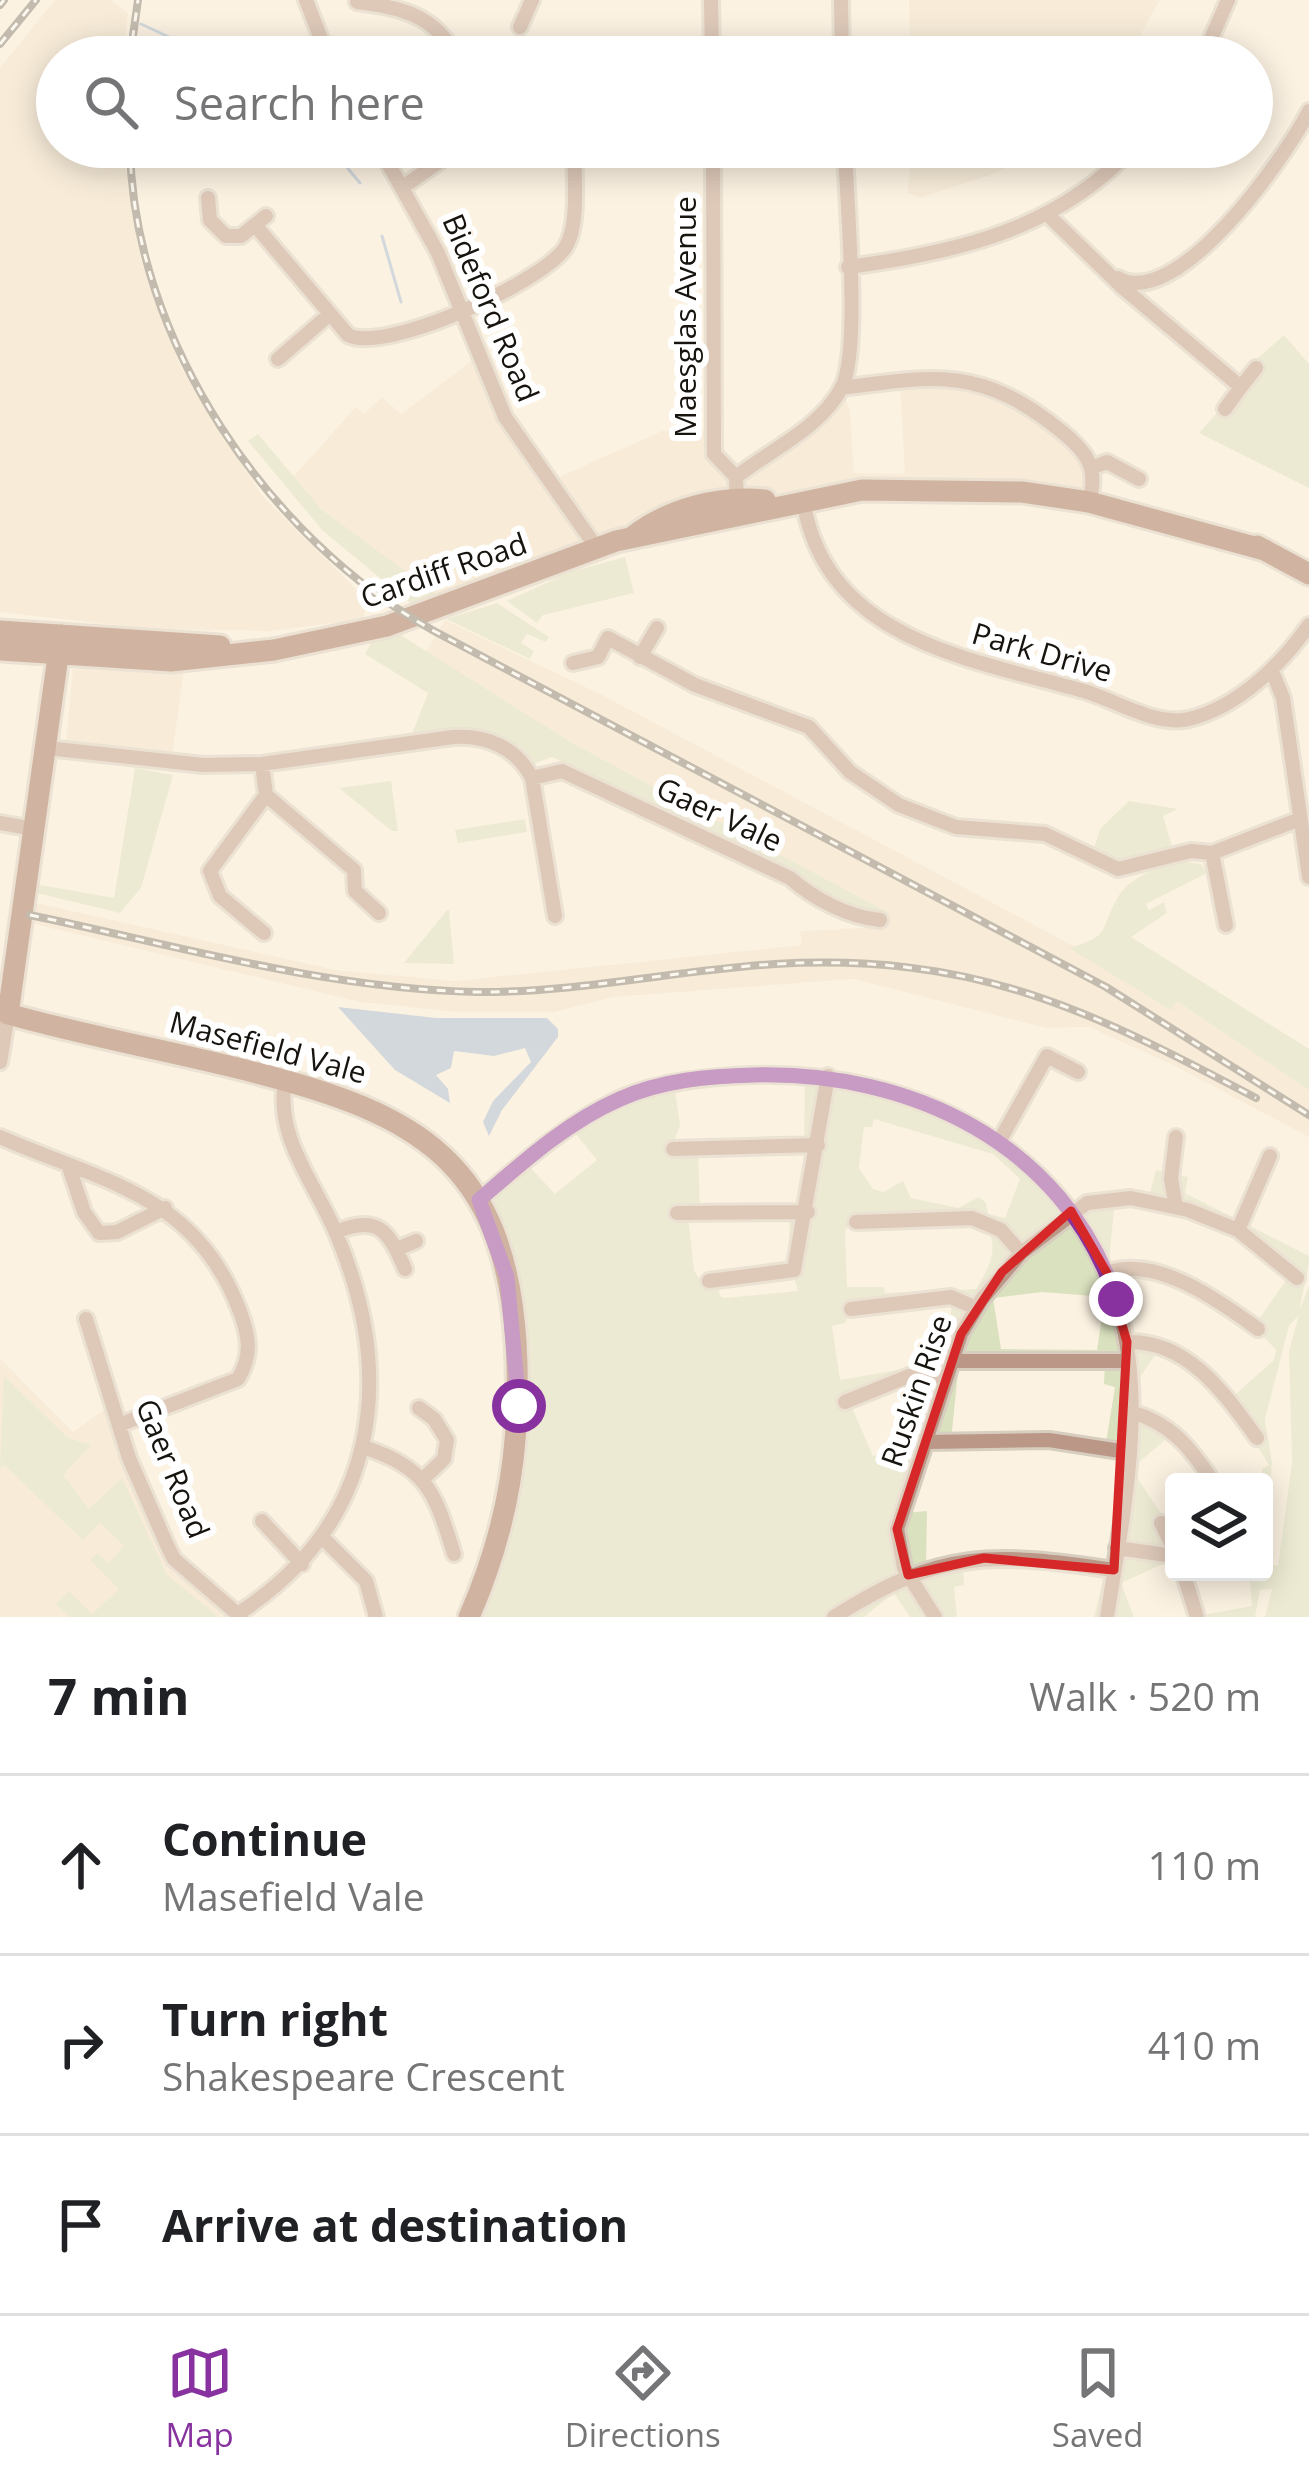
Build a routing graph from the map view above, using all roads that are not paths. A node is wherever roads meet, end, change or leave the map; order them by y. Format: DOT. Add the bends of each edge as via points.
graph roads {
  1 [pos="306,0"];
  2 [pos="532,0"];
  3 [pos="711,0"];
  4 [pos="841,0"];
  5 [pos="1228,0"];
  6 [pos="357,2"];
  7 [pos="520,27"];
  8 [pos="320,36"];
  9 [pos="442,36"];
  10 [pos="712,36"];
  11 [pos="842,36"];
  12 [pos="1212,36"];
  13 [pos="1309,111"];
  14 [pos="1273,166"];
  15 [pos="392,168"];
  16 [pos="430,168"];
  17 [pos="573,168"];
  18 [pos="713,168"];
  19 [pos="846,168"];
  20 [pos="1111,168"];
  21 [pos="1272,168"];
  22 [pos="403,187"];
  23 [pos="208,198"];
  24 [pos="1046,214"];
  25 [pos="848,268"];
  26 [pos="1114,275"];
  27 [pos="460,312"];
  28 [pos="330,314"];
  29 [pos="278,359"];
  30 [pos="1256,368"];
  31 [pos="1241,387"];
  32 [pos="841,388"];
  33 [pos="1226,409"];
  34 [pos="1093,467"];
  35 [pos="1139,479"];
  36 [pos="737,496"];
  37 [pos="793,501"];
  38 [pos="1089,502"];
  39 [pos="596,548"];
  40 [pos="1309,574"];
  41 [pos="1309,625"];
  42 [pos="657,628"];
  43 [pos="0,632"];
  44 [pos="60,646"];
  45 [pos="0,650"];
  46 [pos="640,657"];
  47 [pos="573,663"];
  48 [pos="1272,671"];
  49 [pos="47,748"];
  50 [pos="262,764"];
  51 [pos="532,778"];
  52 [pos="266,795"];
  53 [pos="1300,818"];
  54 [pos="0,823"];
  55 [pos="34,829"];
  56 [pos="1212,853"];
  57 [pos="1308,873"];
  58 [pos="379,913"];
  59 [pos="555,916"];
  60 [pos="880,920"];
  61 [pos="1226,925"];
  62 [pos="264,933"];
  63 [pos="8,1014"];
  64 [pos="0,1062"];
  65 [pos="1078,1072"];
  66 [pos="828,1076"];
  67 [pos="285,1080"];
  68 [pos="0,1137"];
  69 [pos="1176,1137"];
  70 [pos="1000,1140"];
  71 [pos="818,1145"];
  72 [pos="673,1149"];
  73 [pos="1270,1156"];
  74 [pos="69,1167"];
  75 [pos="479,1200"];
  76 [pos="1176,1207"];
  77 [pos="165,1208"];
  78 [pos="808,1211"];
  79 [pos="1071,1211"];
  80 [pos="677,1213"];
  81 [pos="856,1222"];
  82 [pos="1238,1230"];
  83 [pos="336,1232"];
  84 [pos="416,1241"];
  85 [pos="397,1249"];
  86 [pos="1021,1253"];
  87 [pos="405,1269"];
  88 [pos="1107,1273"];
  89 [pos="1297,1278"];
  90 [pos="710,1281"];
  91 [pos="976,1308"];
  92 [pos="851,1309"];
  93 [pos="86,1319"];
  94 [pos="1258,1329"];
  95 [pos="1127,1342"];
  96 [pos="1128,1361"];
  97 [pos="948,1369"];
  98 [pos="845,1402"];
  99 [pos="419,1408"];
  100 [pos="1130,1412"];
  101 [pos="119,1425"];
  102 [pos="1257,1438"];
  103 [pos="927,1442"];
  104 [pos="363,1447"];
  105 [pos="1127,1452"];
  106 [pos="1206,1473"];
  107 [pos="424,1478"];
  108 [pos="262,1521"];
  109 [pos="1161,1523"];
  110 [pos="1165,1532"];
  111 [pos="322,1537"];
  112 [pos="1118,1548"];
  113 [pos="1165,1551"];
  114 [pos="454,1554"];
  115 [pos="302,1564"];
  116 [pos="1114,1570"];
  117 [pos="908,1575"];
  118 [pos="1186,1581"];
  119 [pos="240,1615"];
  120 [pos="376,1617"];
  121 [pos="469,1617"];
  122 [pos="834,1617"];
  123 [pos="935,1617"];
  124 [pos="1107,1617"];
  125 [pos="1197,1617"];
  1 -- 8 [label="street"];
  2 -- 7 [label="street"];
  3 -- 10 [label="street"];
  4 -- 11 [label="street"];
  5 -- 12 [label="street"];
  6 -- 9 [label="street" via="417,14"];
  13 -- 14 [label="street"];
  15 -- 22 [label="street, Bideford Road"];
  16 -- 22 [label="street"];
  17 -- 27 [label="street" via="563,250"];
  18 -- 36 [label="street, Maesglas Avenue" via="714,454"];
  19 -- 25 [label="street"];
  20 -- 24 [label="street"];
  21 -- 26 [label="street" via="1161,281 1127,283"];
  22 -- 27 [label="street, Bideford Road"];
  23 -- 28 [label="street" via="219,233 234,237 260,220"];
  24 -- 25 [label="street" via="982,243"];
  24 -- 26 [label="street"];
  25 -- 32 [label="street"];
  26 -- 31 [label="street"];
  27 -- 28 [label="street" via="369,341 348,334"];
  27 -- 39 [label="street, Bideford Road" via="506,417"];
  28 -- 29 [label="street"];
  30 -- 31 [label="street"];
  31 -- 33 [label="street"];
  32 -- 34 [label="street" via="913,380 986,384 1041,415"];
  32 -- 36 [label="street"];
  34 -- 35 [label="street" via="1107,462"];
  34 -- 38 [label="street"];
  36 -- 37 [label="main road, Cardiff Road"];
  36 -- 39 [label="main road, Cardiff Road"];
  37 -- 38 [label="main road, Cardiff Road" via="908,488"];
  37 -- 48 [label="street, Park Drive" via="840,588 901,634 974,664 1174,721 1205,712"];
  38 -- 40 [label="main road, Cardiff Road" via="1265,550"];
  39 -- 44 [label="main road, Cardiff Road" via="386,626 274,650 171,661"];
  41 -- 48 [label="street, Park Drive"];
  42 -- 46 [label="street"];
  43 -- 44 [label="main road, Cardiff Road"];
  44 -- 45 [label="main road, Cardiff Road"];
  44 -- 49 [label="main road"];
  46 -- 47 [label="street" via="608,638 598,657"];
  46 -- 56 [label="street" via="809,727 850,772 936,822 1045,834 1118,869"];
  48 -- 53 [label="street"];
  49 -- 50 [label="street"];
  49 -- 55 [label="main road"];
  50 -- 51 [label="street" via="464,736 494,742"];
  50 -- 52 [label="street"];
  51 -- 59 [label="street"];
  51 -- 60 [label="street, Gaer Vale" via="562,771 841,909"];
  52 -- 58 [label="street" via="354,871 355,891"];
  52 -- 62 [label="street" via="210,871 220,896"];
  53 -- 56 [label="street"];
  53 -- 57 [label="street"];
  54 -- 55 [label="street"];
  55 -- 63 [label="main road"];
  56 -- 61 [label="street"];
  63 -- 64 [label="street"];
  63 -- 67 [label="main road, Masefield Vale"];
  65 -- 70 [label="street" via="1047,1056"];
  66 -- 70 [label="street" via="906,1096"];
  66 -- 71 [label="street"];
  66 -- 75 [label="street" via="723,1076 620,1099 581,1119"];
  67 -- 75 [label="main road, Masefield Vale" via="339,1093 401,1122 445,1157"];
  67 -- 83 [label="street" via="282,1120"];
  68 -- 74 [label="street"];
  69 -- 76 [label="street"];
  70 -- 79 [label="street"];
  71 -- 72 [label="street"];
  71 -- 78 [label="street"];
  73 -- 82 [label="street"];
  74 -- 77 [label="street"];
  74 -- 77 [label="street" via="99,1233"];
  75 -- 121 [label="main road, Masefield Vale" via="511,1296 519,1406 513,1492"];
  76 -- 79 [label="street" via="1102,1198"];
  76 -- 82 [label="street"];
  77 -- 101 [label="street" via="197,1234 231,1287 249,1354 226,1387"];
  78 -- 80 [label="street"];
  78 -- 90 [label="street" via="794,1270"];
  79 -- 86 [label="street, Ruskin Rise"];
  79 -- 88 [label="street"];
  81 -- 86 [label="street" via="972,1218 1000,1230"];
  82 -- 89 [label="street"];
  83 -- 85 [label="street" via="369,1223"];
  83 -- 104 [label="street" via="368,1346"];
  84 -- 85 [label="street"];
  85 -- 87 [label="street"];
  86 -- 91 [label="street, Ruskin Rise"];
  88 -- 94 [label="street" via="1130,1268 1167,1277"];
  88 -- 95 [label="street"];
  91 -- 92 [label="street" via="951,1298"];
  91 -- 97 [label="street, Ruskin Rise"];
  93 -- 101 [label="street, Gaer Road"];
  95 -- 96 [label="street"];
  95 -- 102 [label="street" via="1162,1345 1198,1369"];
  96 -- 97 [label="street"];
  96 -- 100 [label="street"];
  97 -- 98 [label="street"];
  97 -- 103 [label="street, Ruskin Rise"];
  99 -- 107 [label="street" via="447,1439 443,1459"];
  100 -- 105 [label="street"];
  100 -- 106 [label="street" via="1155,1418"];
  101 -- 119 [label="street, Gaer Road" via="174,1559"];
  103 -- 105 [label="street" via="1049,1440"];
  103 -- 117 [label="street, Ruskin Rise" via="897,1529"];
  104 -- 107 [label="street"];
  104 -- 111 [label="street"];
  105 -- 112 [label="street"];
  107 -- 114 [label="street"];
  108 -- 115 [label="street"];
  109 -- 110 [label="street"];
  111 -- 115 [label="street"];
  111 -- 120 [label="street" via="366,1581"];
  112 -- 113 [label="street"];
  112 -- 116 [label="street"];
  115 -- 119 [label="street"];
  116 -- 117 [label="street" via="984,1558"];
  116 -- 124 [label="street"];
  117 -- 122 [label="street"];
  117 -- 123 [label="street, Ruskin Rise"];
  118 -- 125 [label="street"];
}
